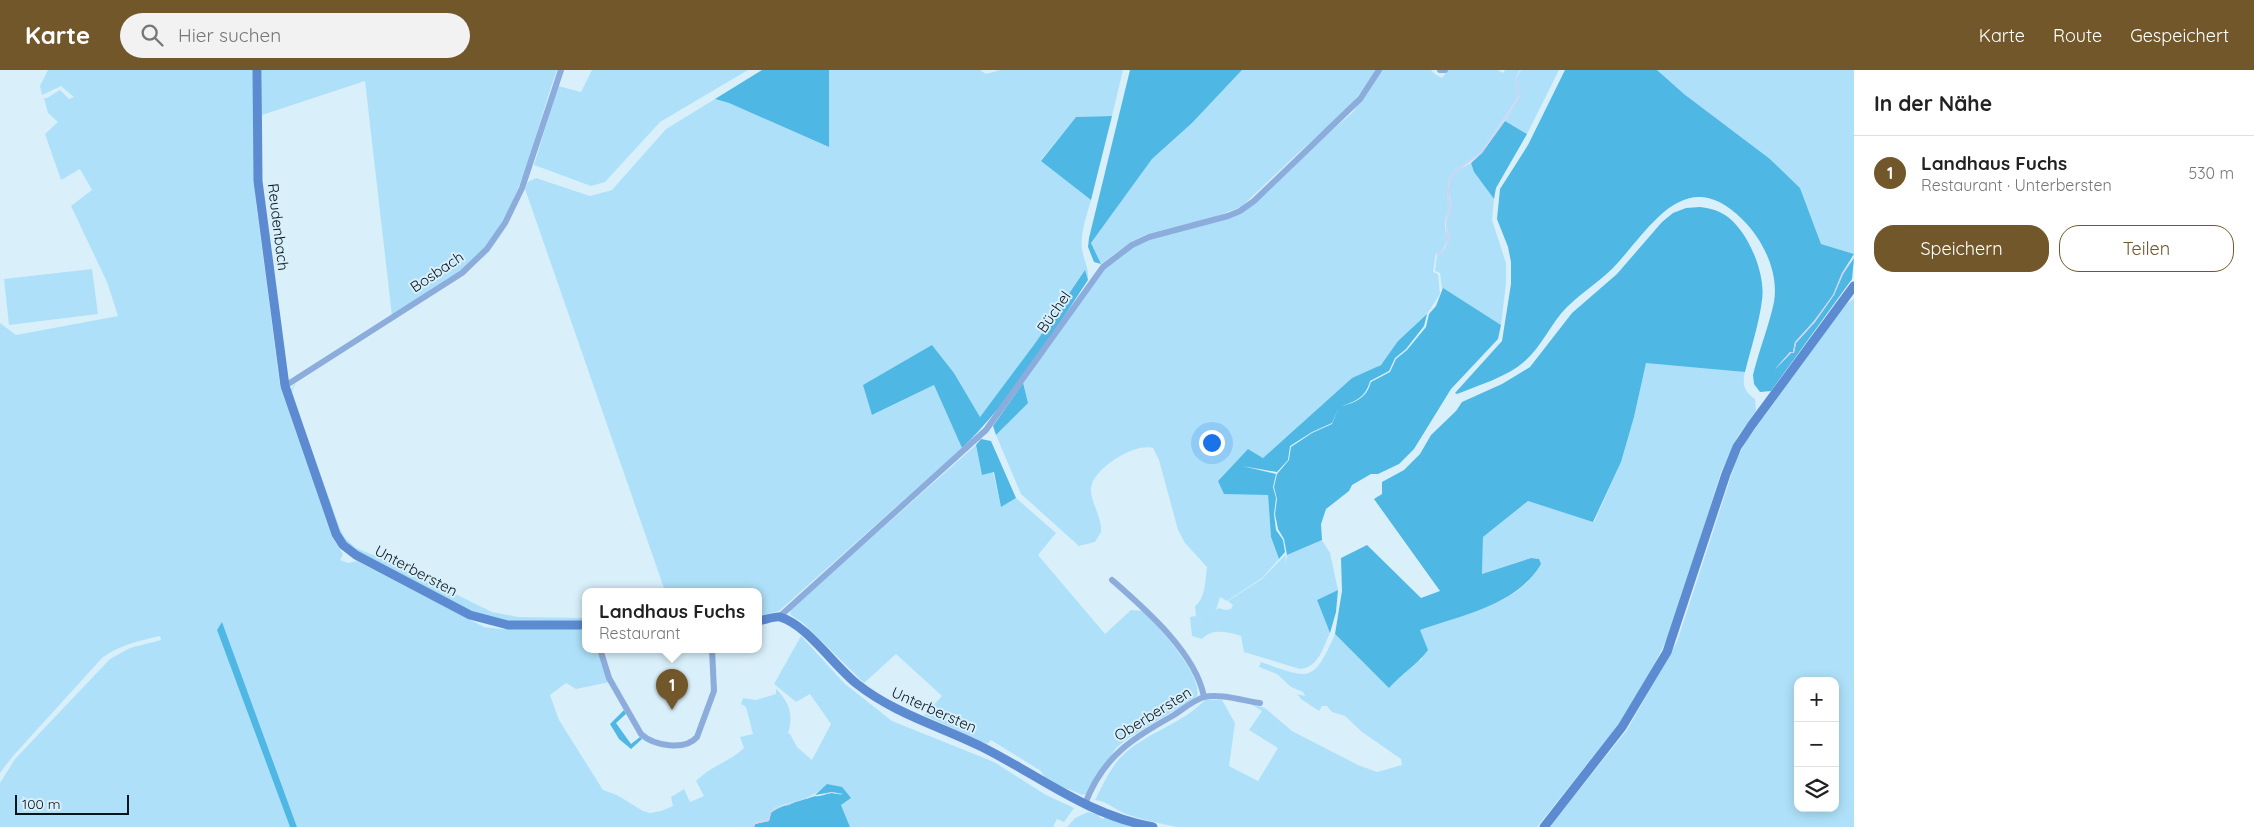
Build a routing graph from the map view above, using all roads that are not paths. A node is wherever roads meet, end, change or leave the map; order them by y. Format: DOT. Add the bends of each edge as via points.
graph roads {
  1 [pos="257,70"];
  2 [pos="561,70"];
  3 [pos="1379,70"];
  4 [pos="1440,70"];
  5 [pos="1445,70"];
  6 [pos="1854,286"];
  7 [pos="285,386"];
  8 [pos="304,445"];
  9 [pos="1112,580"];
  10 [pos="779,617"];
  11 [pos="762,620"];
  12 [pos="582,625"];
  13 [pos="601,653"];
  14 [pos="712,653"];
  15 [pos="1204,697"];
  16 [pos="1260,703"];
  17 [pos="1085,804"];
  18 [pos="1153,827"];
  19 [pos="1544,827"];
  1 -- 7 [label="street, Reudenbach" via="258,180"];
  2 -- 7 [label="street, Bosbach" via="522,188 505,223 487,249 462,273"];
  3 -- 10 [label="street, Büchel" via="1360,99 1240,211 1149,236 1103,267 986,430"];
  4 -- 5 [label="street"];
  6 -- 19 [label="street" via="1740,443 1726,474 1666,652 1622,727"];
  7 -- 8 [label="street, Reudenbach"];
  8 -- 12 [label="street, Unterbersten" via="336,534 343,545 356,555 470,615 508,624"];
  9 -- 15 [label="street, Oberbersten" via="1174,640"];
  10 -- 11 [label="street"];
  10 -- 17 [label="street, Unterbersten" via="798,626 850,680 871,696 984,748"];
  13 -- 14 [label="street" via="610,678 641,734 648,741 686,745 697,737 714,691"];
  15 -- 16 [label="street, Oberbersten" via="1228,697"];
  15 -- 17 [label="street, Oberbersten" via="1132,739 1118,751"];
  17 -- 18 [label="street, Unterbersten" via="1136,824"];
}
